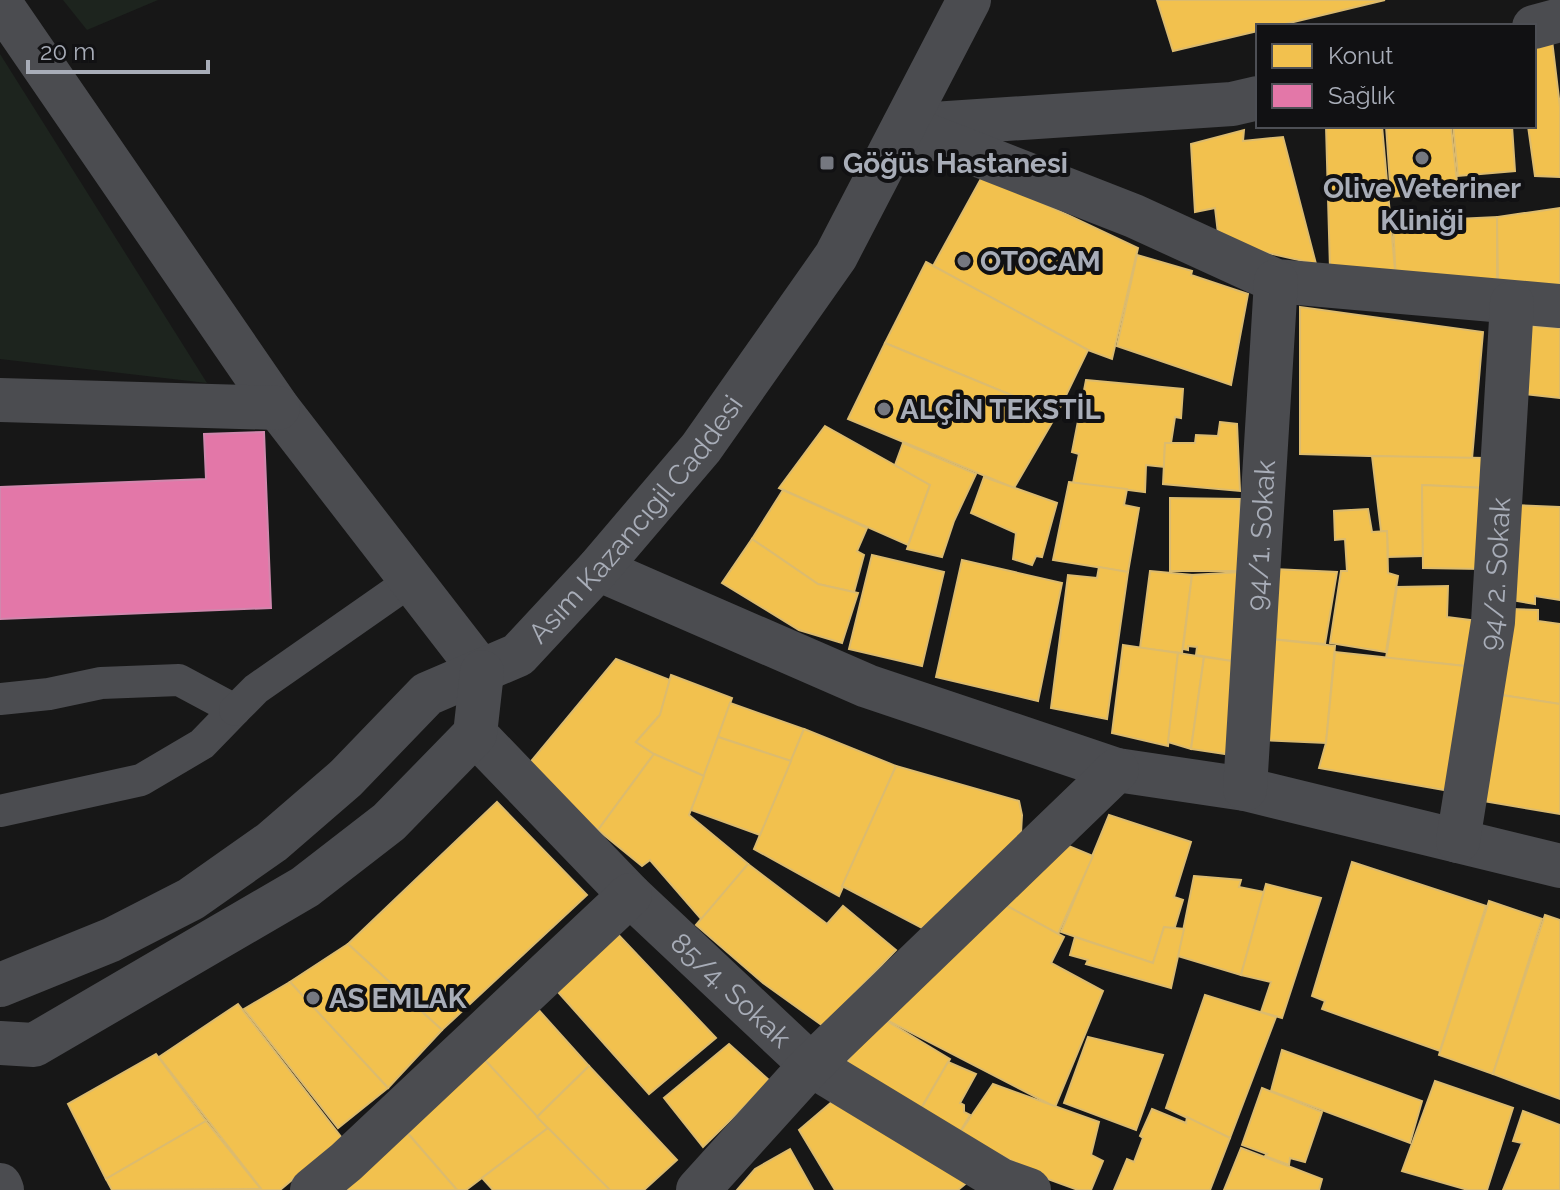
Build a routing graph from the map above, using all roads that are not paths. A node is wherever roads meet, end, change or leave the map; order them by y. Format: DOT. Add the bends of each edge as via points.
graph roads {
  1 [pos="969,0"];
  2 [pos="0,3"];
  3 [pos="1560,20"];
  4 [pos="1536,26"];
  5 [pos="1256,98"];
  6 [pos="904,126"];
  7 [pos="1276,281"];
  8 [pos="1512,303"];
  9 [pos="1560,306"];
  10 [pos="0,400"];
  11 [pos="278,408"];
  12 [pos="598,569"];
  13 [pos="412,580"];
  14 [pos="482,672"];
  15 [pos="0,699"];
  16 [pos="235,710"];
  17 [pos="475,734"];
  18 [pos="1117,770"];
  19 [pos="1245,789"];
  20 [pos="0,811"];
  21 [pos="1458,841"];
  22 [pos="1560,866"];
  23 [pos="630,895"];
  24 [pos="0,985"];
  25 [pos="0,1043"];
  26 [pos="811,1065"];
  27 [pos="1012,1187"];
  28 [pos="312,1190"];
  29 [pos="698,1190"];
  1 -- 6 [label="street, Asım Kazancıgil Caddesi"];
  2 -- 11 [label="street"];
  3 -- 4 [label="street"];
  5 -- 6 [label="street"];
  6 -- 7 [label="street" via="1134,216"];
  6 -- 12 [label="street, Asım Kazancıgil Caddesi" via="836,256 701,448"];
  7 -- 8 [label="street"];
  7 -- 19 [label="street, 94/1. Sokak"];
  8 -- 9 [label="street"];
  8 -- 21 [label="street, 94/2. Sokak" via="1493,622"];
  10 -- 11 [label="street"];
  11 -- 13 [label="street"];
  12 -- 14 [label="street, Asım Kazancıgil Caddesi" via="518,655"];
  12 -- 18 [label="street" via="867,686"];
  13 -- 14 [label="street"];
  13 -- 16 [label="lane" via="256,689"];
  14 -- 17 [label="street"];
  14 -- 24 [label="street, Asım Kazancıgil Caddesi" via="427,694 272,842 191,899 111,940"];
  15 -- 16 [label="lane" via="101,683 179,680"];
  16 -- 20 [label="lane" via="202,744 141,780"];
  17 -- 23 [label="street, 85/4. Sokak"];
  17 -- 25 [label="street" via="389,822 305,887 34,1045"];
  18 -- 19 [label="street"];
  18 -- 26 [label="street"];
  19 -- 21 [label="street"];
  21 -- 22 [label="street"];
  23 -- 26 [label="street, 85/4. Sokak"];
  23 -- 28 [label="street"];
  26 -- 27 [label="street, 85/4. Sokak"];
  26 -- 29 [label="street"];
}
